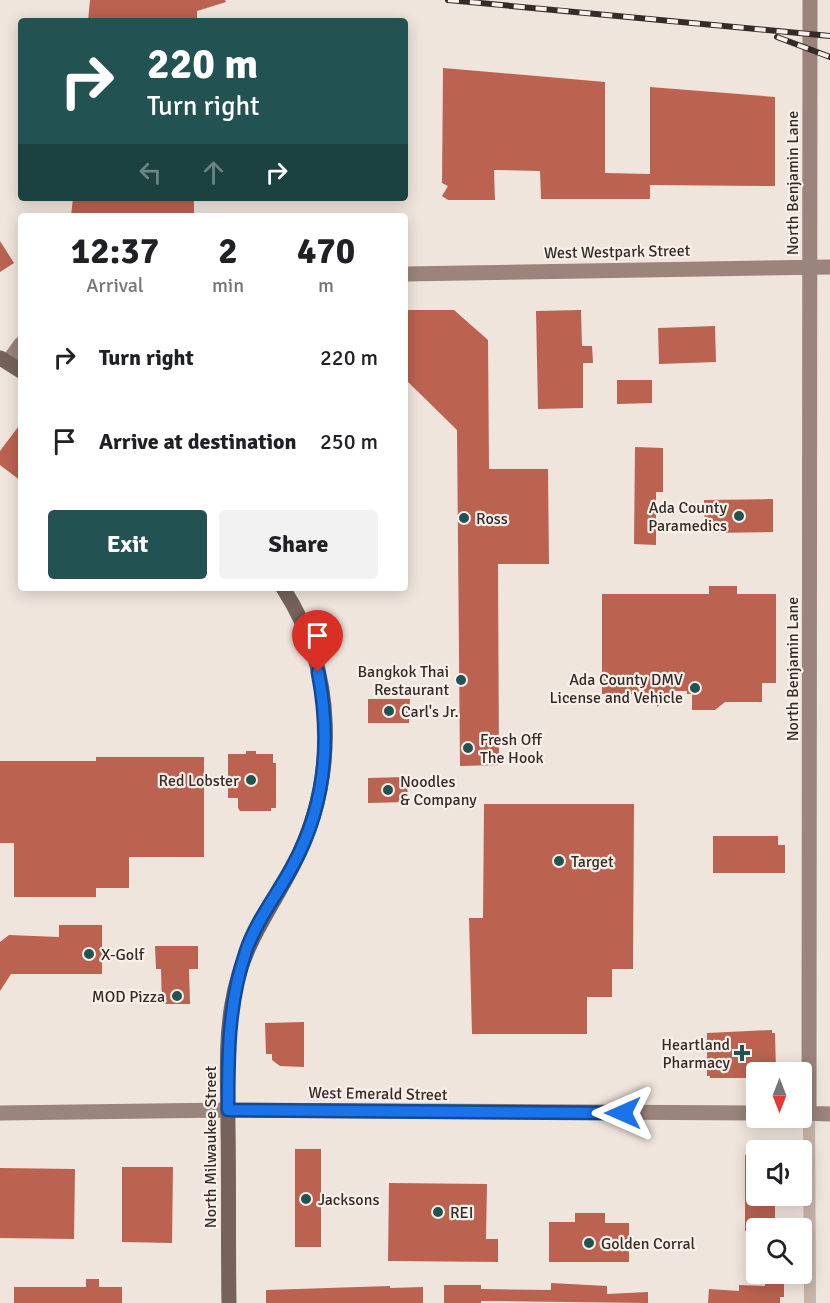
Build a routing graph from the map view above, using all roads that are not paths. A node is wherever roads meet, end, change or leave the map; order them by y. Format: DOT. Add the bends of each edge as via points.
graph roads {
  1 [pos="810,0"];
  2 [pos="811,265"];
  3 [pos="830,267"];
  4 [pos="408,274"];
  5 [pos="0,348"];
  6 [pos="18,349"];
  7 [pos="10,364"];
  8 [pos="285,591"];
  9 [pos="805,1062"];
  10 [pos="228,1110"];
  11 [pos="0,1113"];
  12 [pos="746,1113"];
  13 [pos="812,1113"];
  14 [pos="830,1114"];
  15 [pos="805,1128"];
  16 [pos="229,1303"];
  17 [pos="810,1303"];
  1 -- 2 [label="street, North Benjamin Lane"];
  2 -- 3 [label="street, West Westpark Street"];
  2 -- 4 [label="street, West Westpark Street"];
  2 -- 9 [label="street, North Benjamin Lane"];
  5 -- 7 [label="main road"];
  6 -- 7 [label="street"];
  8 -- 10 [label="main road, North Milwaukee Street" via="299,616 318,672 325,720 325,760 304,843 258,925 235,986"];
  10 -- 11 [label="street, West Emerald Street"];
  10 -- 12 [label="street, West Emerald Street"];
  10 -- 16 [label="main road, North Milwaukee Street"];
  13 -- 14 [label="street"];
  15 -- 17 [label="street, North Benjamin Lane"];
}
